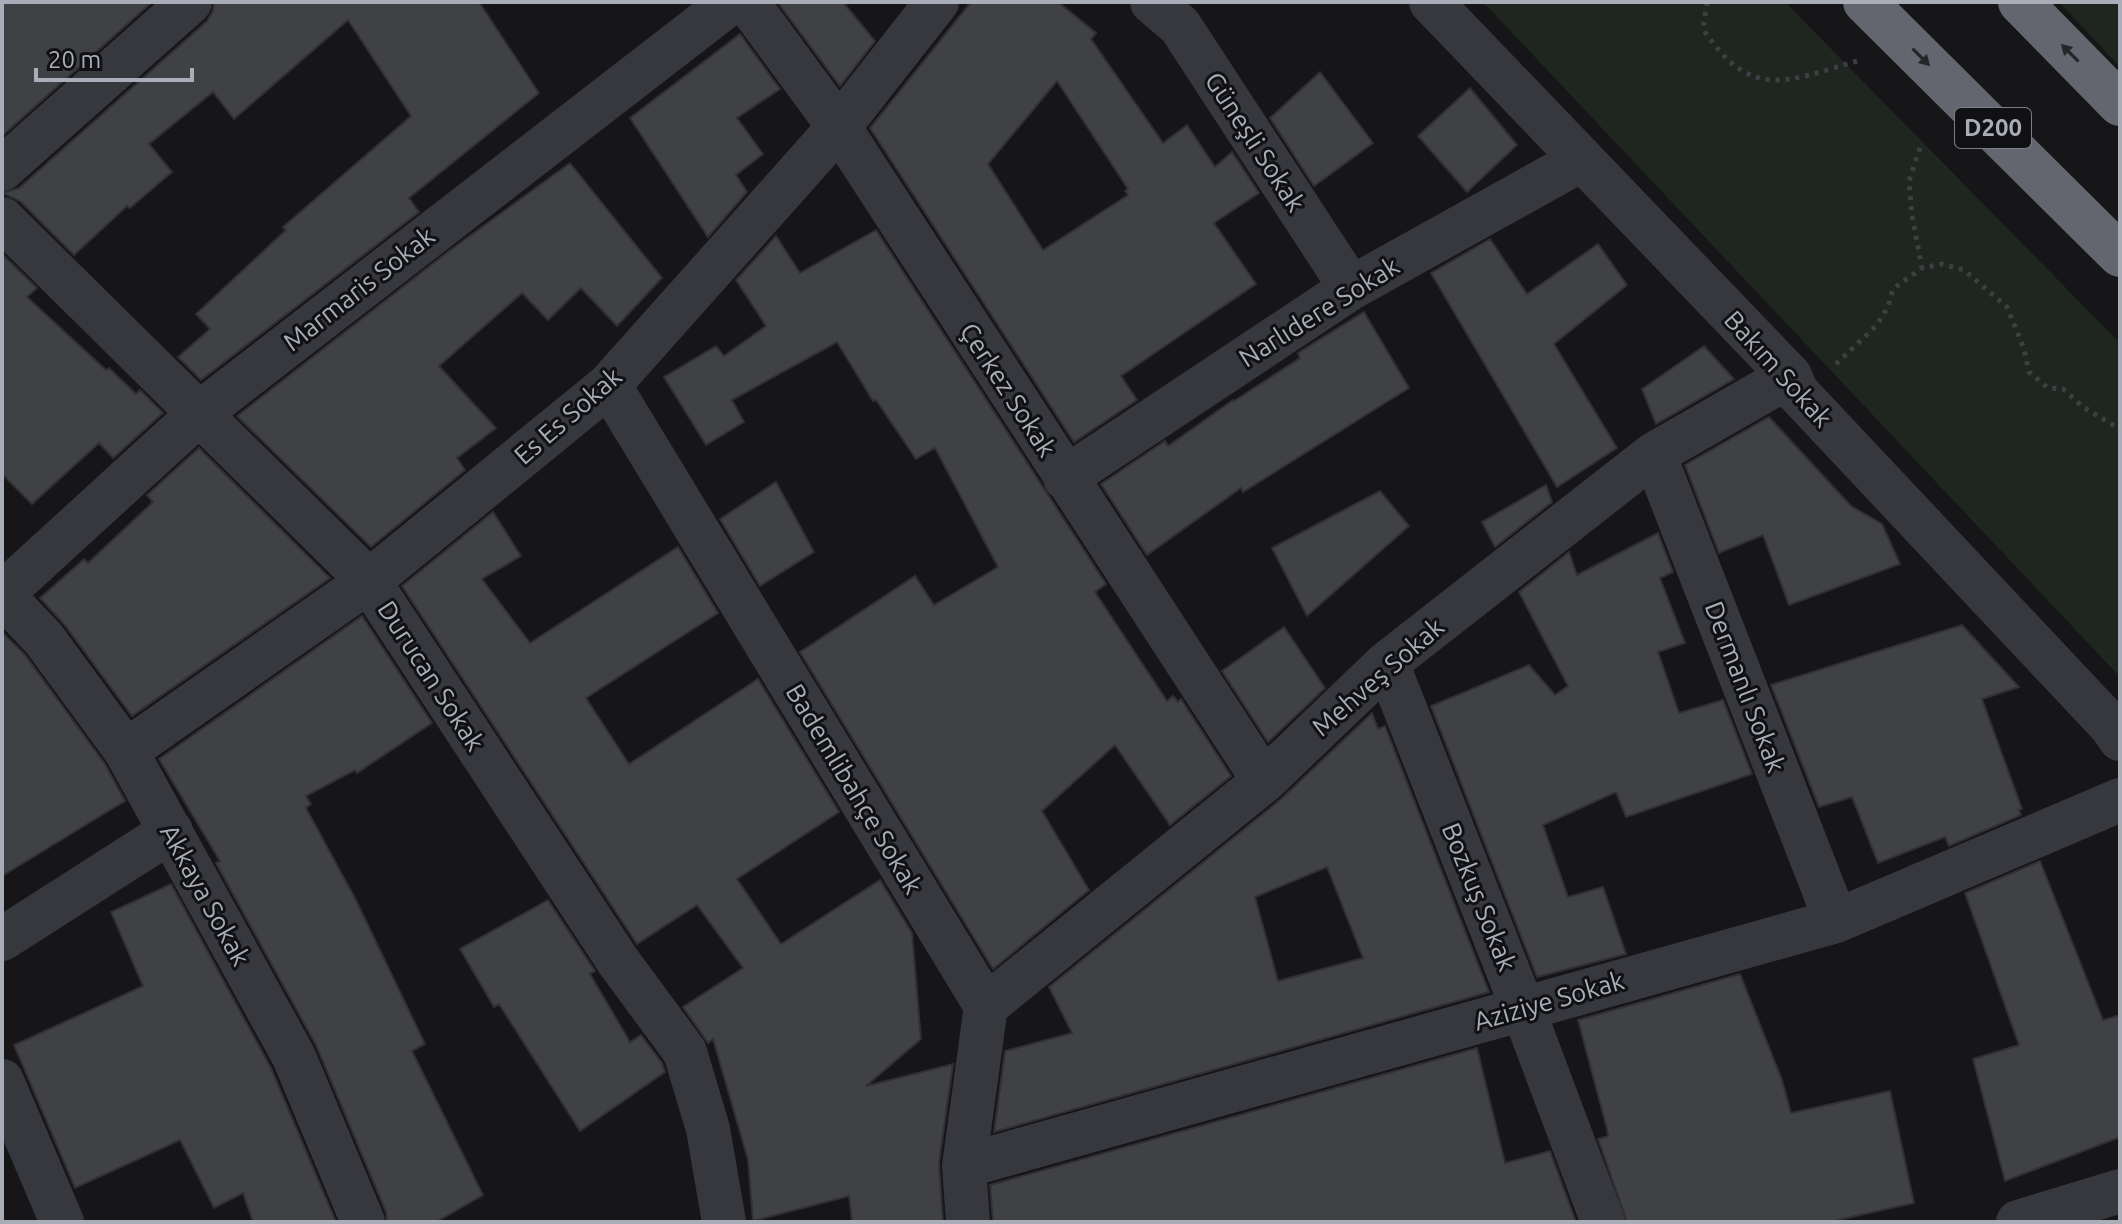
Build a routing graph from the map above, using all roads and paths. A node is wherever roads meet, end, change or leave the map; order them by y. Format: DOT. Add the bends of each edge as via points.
graph roads {
  1 [pos="190,2"];
  2 [pos="731,2"];
  3 [pos="747,2"];
  4 [pos="937,2"];
  5 [pos="1152,2"];
  6 [pos="1431,2"];
  7 [pos="1707,2"];
  8 [pos="1865,2"];
  9 [pos="2020,2"];
  10 [pos="1858,60"];
  11 [pos="2120,104"];
  12 [pos="839,127"];
  13 [pos="1920,148"];
  14 [pos="1581,160"];
  15 [pos="2,169"];
  16 [pos="2,219"];
  17 [pos="2120,255"];
  18 [pos="1922,268"];
  19 [pos="1351,288"];
  20 [pos="1794,384"];
  21 [pos="609,385"];
  22 [pos="201,412"];
  23 [pos="2120,429"];
  24 [pos="1654,454"];
  25 [pos="1065,478"];
  26 [pos="369,581"];
  27 [pos="2,595"];
  28 [pos="1387,663"];
  29 [pos="2120,739"];
  30 [pos="126,751"];
  31 [pos="1264,781"];
  32 [pos="2120,800"];
  33 [pos="171,831"];
  34 [pos="1836,921"];
  35 [pos="2,939"];
  36 [pos="986,1006"];
  37 [pos="1523,1009"];
  38 [pos="2,1081"];
  39 [pos="2,1166"];
  40 [pos="964,1166"];
  41 [pos="2120,1191"];
  42 [pos="54,1203"];
  43 [pos="363,1222"];
  44 [pos="724,1222"];
  45 [pos="968,1222"];
  46 [pos="1603,1222"];
  47 [pos="2018,1222"];
  1 -- 15 [label="street"];
  2 -- 22 [label="street, Marmaris Sokak"];
  3 -- 12 [label="street, Çerkez Sokak"];
  4 -- 12 [label="street, Es Es Sokak"];
  5 -- 19 [label="street, Güneşli Sokak" via="1180,26"];
  6 -- 14 [label="street, Bakım Sokak"];
  7 -- 10 [label="path" via="1703,29 1741,72 1776,82"];
  8 -- 17 [label="highway, D200, one-way"];
  11 -- 9 [label="highway, one-way"];
  12 -- 21 [label="street, Es Es Sokak"];
  12 -- 25 [label="street, Çerkez Sokak"];
  13 -- 18 [label="path" via="1909,181"];
  14 -- 19 [label="street, Narlıdere Sokak"];
  14 -- 20 [label="street, Bakım Sokak"];
  16 -- 22 [label="street, Durucan Sokak"];
  18 -- 20 [label="path" via="1893,289 1876,326 1839,362"];
  18 -- 23 [label="path" via="1942,264 1964,270 1993,293 2015,323 2029,372"];
  19 -- 25 [label="street, Narlıdere Sokak"];
  20 -- 24 [label="street, Mehveş Sokak"];
  20 -- 29 [label="street, Bakım Sokak"];
  21 -- 26 [label="street, Es Es Sokak"];
  21 -- 36 [label="street, Bademlibahçe Sokak"];
  22 -- 26 [label="street, Durucan Sokak"];
  22 -- 27 [label="street, Marmaris Sokak"];
  24 -- 28 [label="street, Mehveş Sokak"];
  24 -- 34 [label="street, Dermanlı Sokak"];
  25 -- 31 [label="street, Çerkez Sokak"];
  26 -- 30 [label="street, Es Es Sokak"];
  26 -- 44 [label="street, Durucan Sokak" via="618,961 685,1052 708,1129"];
  27 -- 30 [label="street, Akkaya Sokak" via="44,639"];
  28 -- 31 [label="street, Mehveş Sokak"];
  28 -- 37 [label="street, Bozkuş Sokak"];
  30 -- 33 [label="street, Akkaya Sokak"];
  31 -- 36 [label="street, Mehveş Sokak"];
  32 -- 34 [label="street, Aziziye Sokak"];
  33 -- 35 [label="street"];
  33 -- 43 [label="street, Akkaya Sokak" via="294,1057"];
  34 -- 37 [label="street, Aziziye Sokak"];
  36 -- 40 [label="street"];
  37 -- 40 [label="street, Aziziye Sokak"];
  37 -- 46 [label="street, Bozkuş Sokak"];
  38 -- 42 [label="street"];
  39 -- 42 [label="street"];
  40 -- 45 [label="street"];
  41 -- 47 [label="street"];
}
